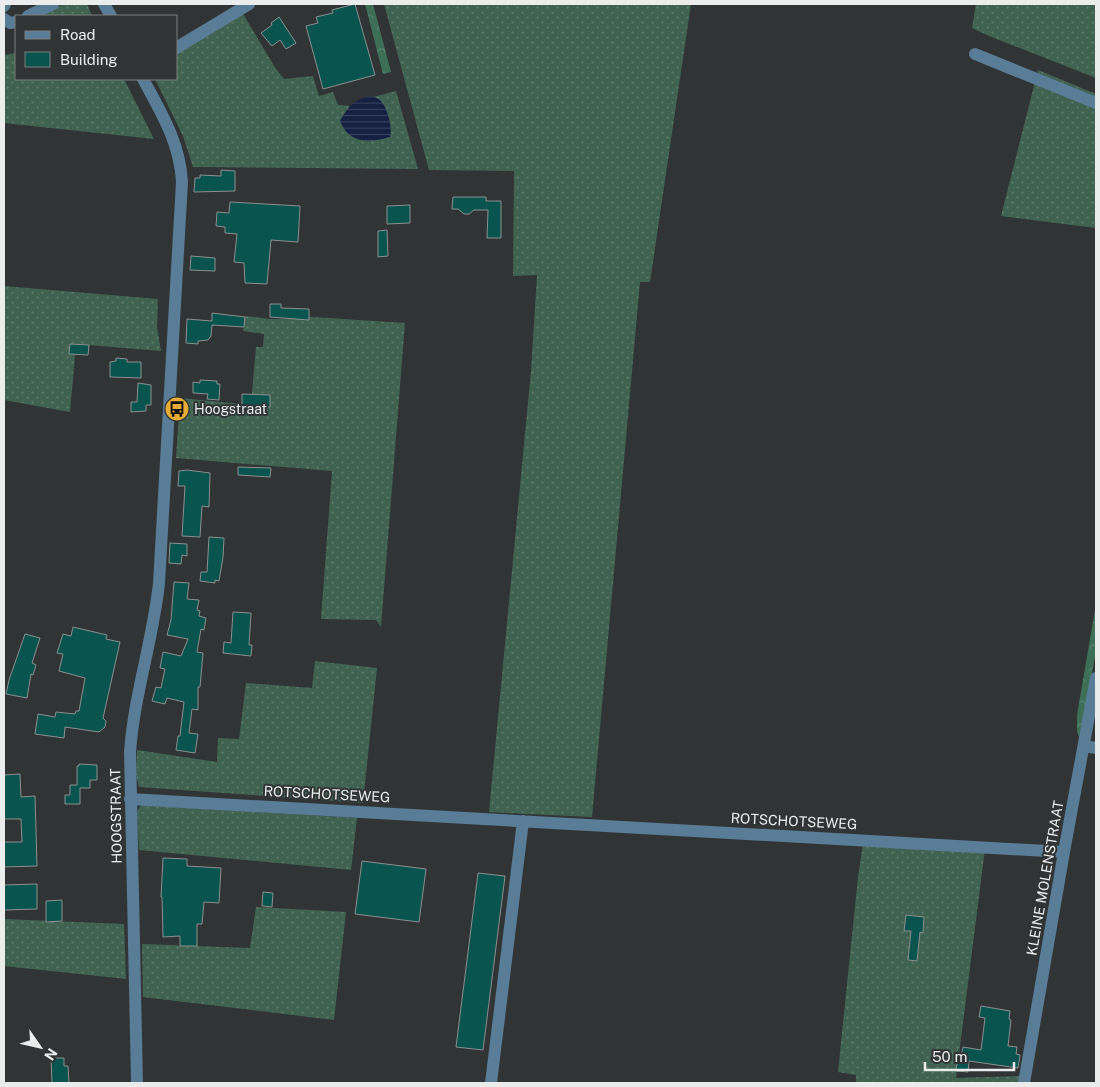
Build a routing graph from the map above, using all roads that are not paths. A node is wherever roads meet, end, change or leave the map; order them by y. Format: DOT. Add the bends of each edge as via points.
graph roads {
  1 [pos="53,4"];
  2 [pos="104,4"];
  3 [pos="249,4"];
  4 [pos="30,15"];
  5 [pos="110,15"];
  6 [pos="178,47"];
  7 [pos="975,54"];
  8 [pos="144,80"];
  9 [pos="1096,103"];
  10 [pos="1096,678"];
  11 [pos="1090,747"];
  12 [pos="130,799"];
  13 [pos="523,821"];
  14 [pos="1064,852"];
  15 [pos="137,1083"];
  16 [pos="491,1083"];
  17 [pos="1024,1083"];
  1 -- 4 [label="street"];
  2 -- 5 [label="street"];
  3 -- 6 [label="street"];
  7 -- 9 [label="street"];
  8 -- 12 [label="street, HOOGSTRAAT" via="178,150 182,182 158,583 152,632 132,726"];
  10 -- 11 [label="street, KLEINE MOLENSTRAAT"];
  11 -- 14 [label="street, KLEINE MOLENSTRAAT"];
  12 -- 13 [label="street, ROTSCHOTSEWEG"];
  12 -- 15 [label="street, HOOGSTRAAT"];
  13 -- 14 [label="street, ROTSCHOTSEWEG"];
  13 -- 16 [label="street"];
  14 -- 17 [label="street, KLEINE MOLENSTRAAT"];
}
